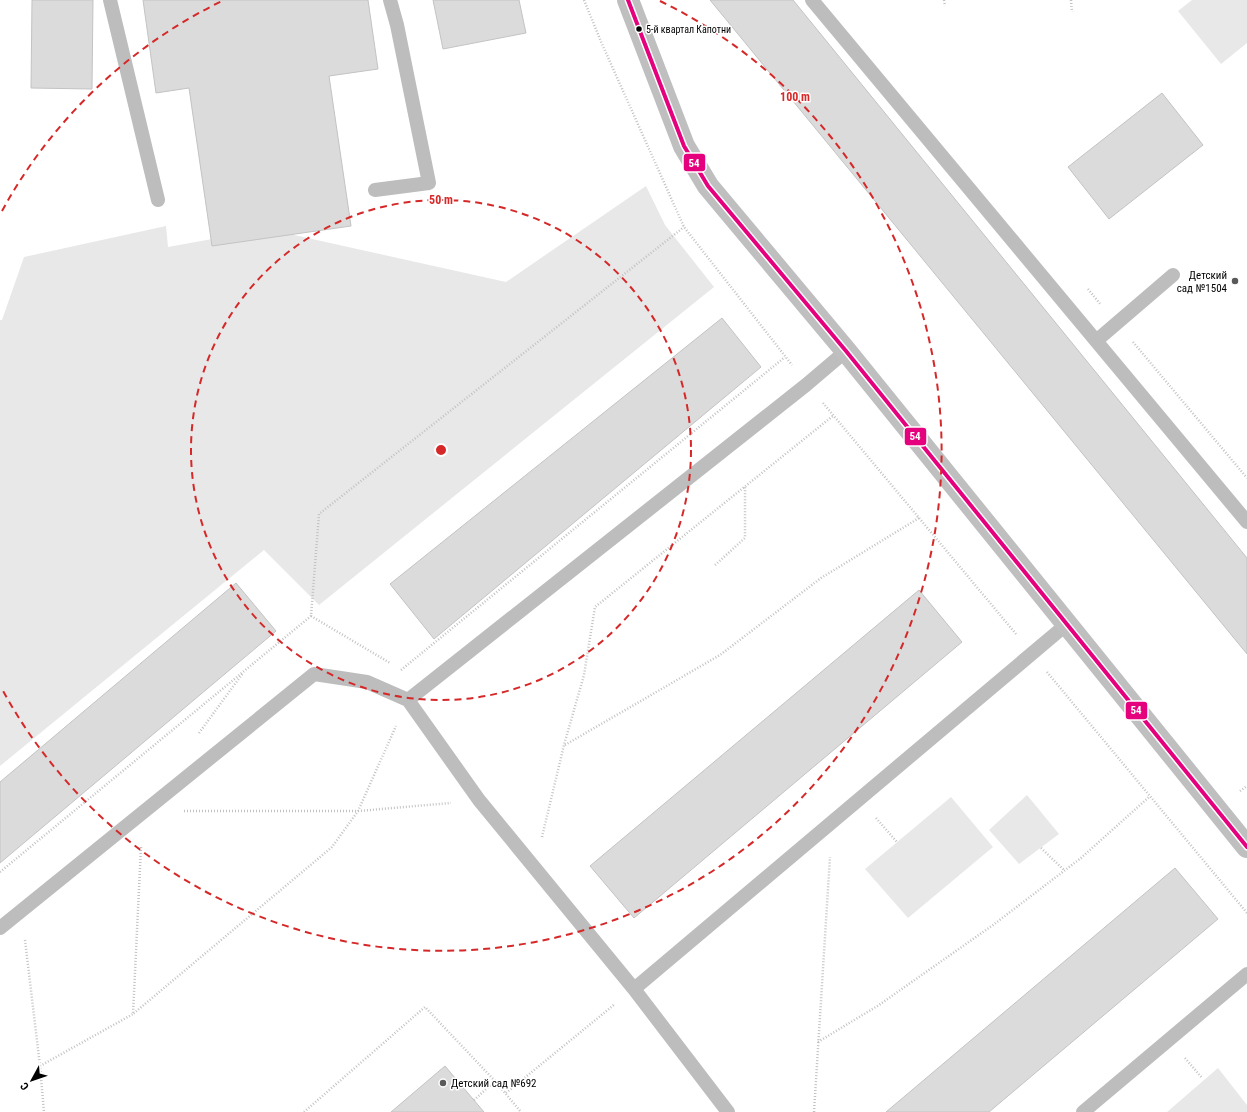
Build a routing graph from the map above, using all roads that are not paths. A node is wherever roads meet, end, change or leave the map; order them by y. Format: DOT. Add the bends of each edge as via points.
graph roads {
  1 [pos="110,0"];
  2 [pos="390,0"];
  3 [pos="628,0"];
  4 [pos="812,0"];
  5 [pos="375,190"];
  6 [pos="158,200"];
  7 [pos="1173,275"];
  8 [pos="1096,341"];
  9 [pos="846,351"];
  10 [pos="1247,522"];
  11 [pos="1067,624"];
  12 [pos="408,700"];
  13 [pos="1243,835"];
  14 [pos="0,928"];
  15 [pos="1247,974"];
  16 [pos="634,988"];
  17 [pos="728,1112"];
  18 [pos="1083,1112"];
  1 -- 6 [label="lane"];
  2 -- 5 [label="lane" via="429,183"];
  3 -- 9 [label="street" via="684,146 708,186"];
  4 -- 8 [label="lane"];
  7 -- 8 [label="lane"];
  8 -- 10 [label="lane"];
  9 -- 11 [label="street"];
  9 -- 12 [label="lane"];
  11 -- 13 [label="street"];
  11 -- 16 [label="lane"];
  12 -- 14 [label="lane" via="367,682 314,674"];
  12 -- 16 [label="lane" via="479,800"];
  15 -- 18 [label="lane"];
  16 -- 17 [label="lane"];
}
